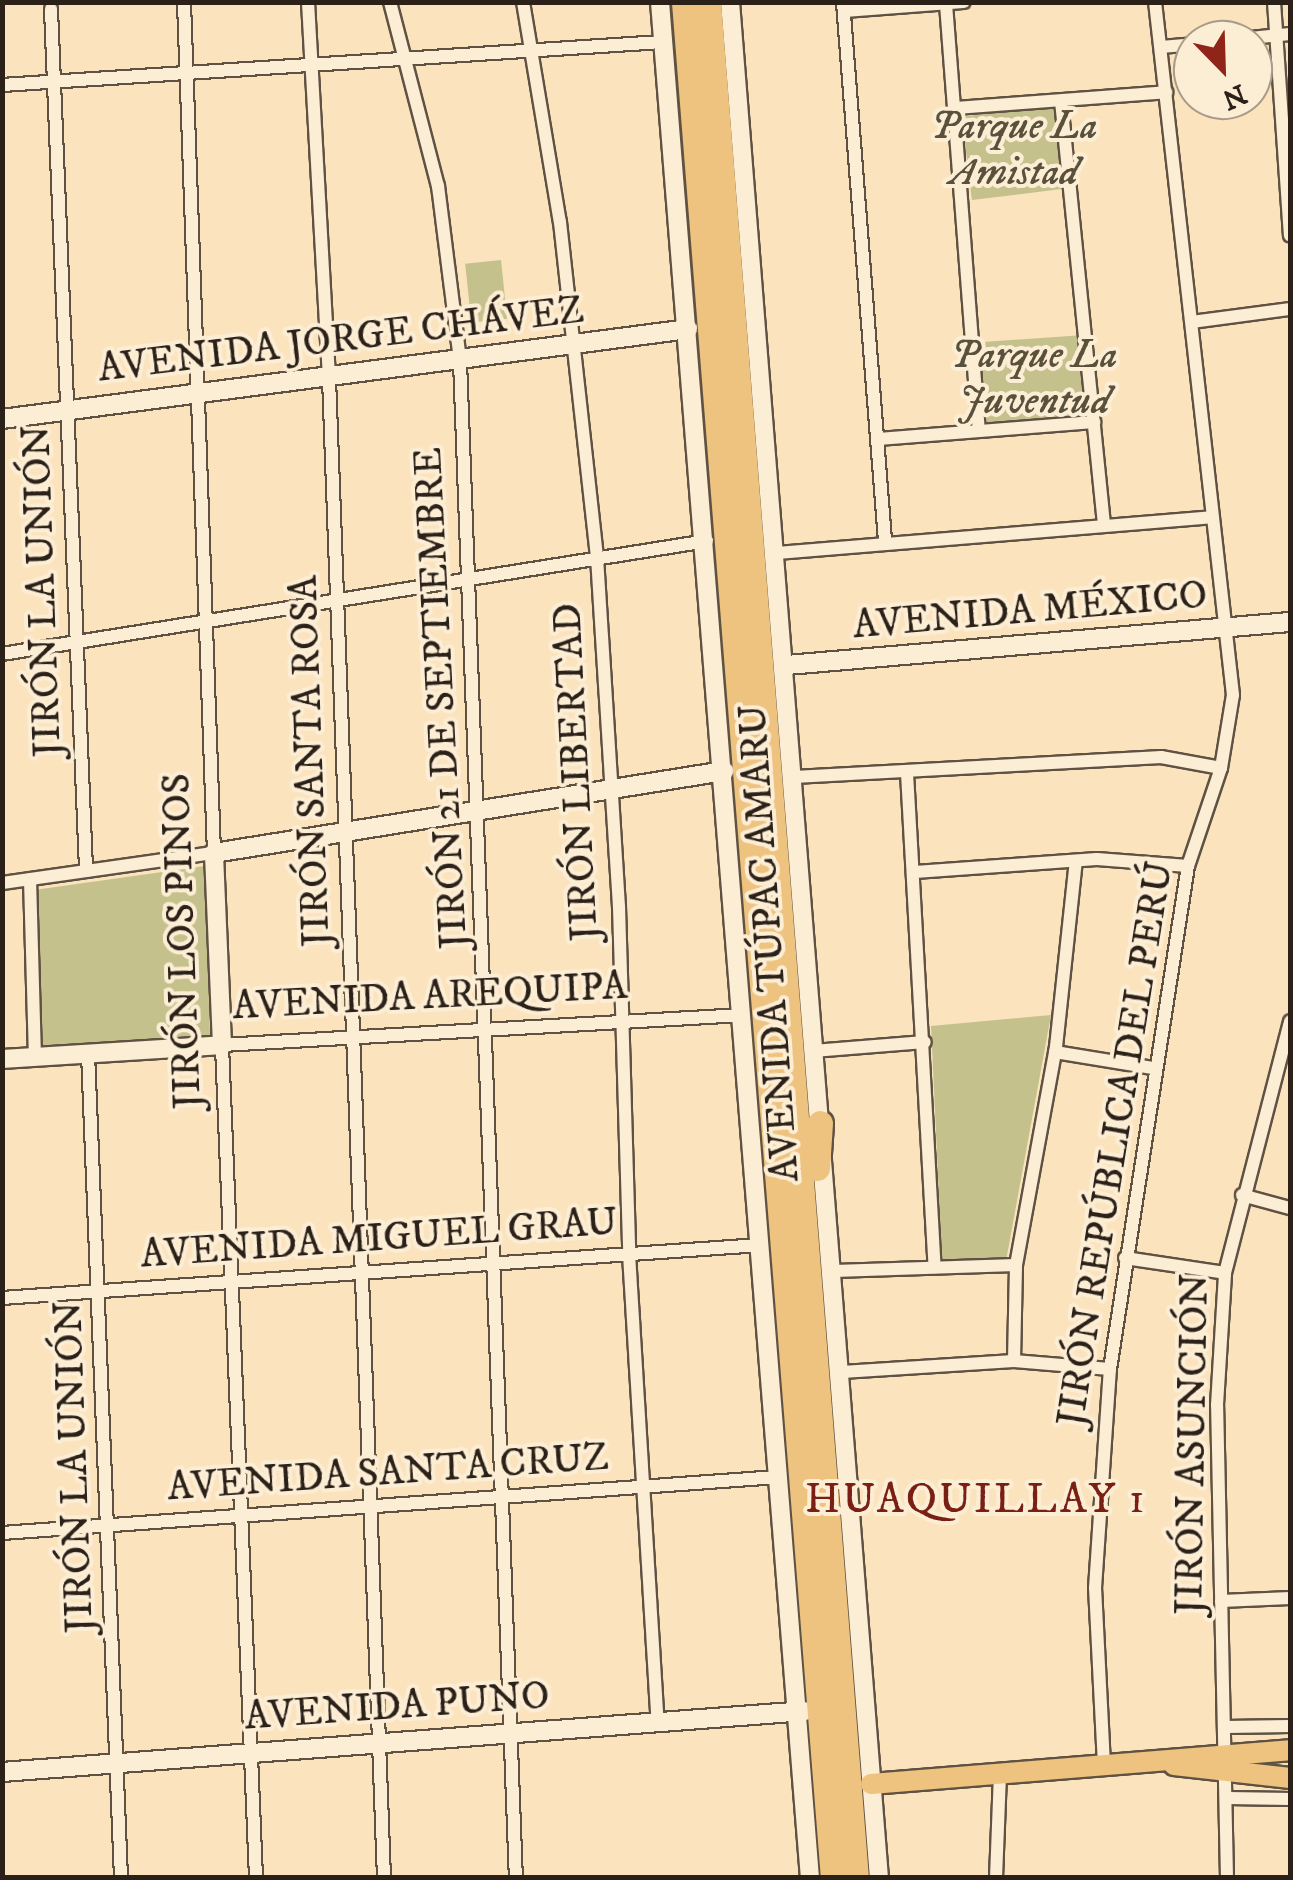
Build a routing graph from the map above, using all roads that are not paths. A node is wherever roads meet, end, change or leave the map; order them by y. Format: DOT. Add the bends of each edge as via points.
graph roads {
  1 [pos="184,2"];
  2 [pos="308,2"];
  3 [pos="390,2"];
  4 [pos="523,2"];
  5 [pos="660,2"];
  6 [pos="684,2"];
  7 [pos="708,2"];
  8 [pos="730,2"];
  9 [pos="964,2"];
  10 [pos="1155,2"];
  11 [pos="1274,2"];
  12 [pos="946,4"];
  13 [pos="844,7"];
  14 [pos="51,9"];
  15 [pos="1284,35"];
  16 [pos="662,42"];
  17 [pos="1173,46"];
  18 [pos="1161,48"];
  19 [pos="532,49"];
  20 [pos="406,57"];
  21 [pos="311,64"];
  22 [pos="189,71"];
  23 [pos="53,81"];
  24 [pos="2,84"];
  25 [pos="1166,92"];
  26 [pos="1061,101"];
  27 [pos="955,108"];
  28 [pos="1288,147"];
  29 [pos="1290,236"];
  30 [pos="1290,309"];
  31 [pos="1192,322"];
  32 [pos="688,329"];
  33 [pos="573,345"];
  34 [pos="460,361"];
  35 [pos="329,378"];
  36 [pos="200,394"];
  37 [pos="69,410"];
  38 [pos="2,419"];
  39 [pos="1094,422"];
  40 [pos="980,431"];
  41 [pos="878,439"];
  42 [pos="1212,517"];
  43 [pos="1104,524"];
  44 [pos="707,541"];
  45 [pos="885,541"];
  46 [pos="778,553"];
  47 [pos="596,557"];
  48 [pos="470,576"];
  49 [pos="336,599"];
  50 [pos="208,620"];
  51 [pos="1287,625"];
  52 [pos="1226,630"];
  53 [pos="76,642"];
  54 [pos="2,654"];
  55 [pos="786,666"];
  56 [pos="1221,768"];
  57 [pos="724,770"];
  58 [pos="907,772"];
  59 [pos="794,778"];
  60 [pos="610,789"];
  61 [pos="481,811"];
  62 [pos="347,834"];
  63 [pos="214,852"];
  64 [pos="1076,860"];
  65 [pos="1188,866"];
  66 [pos="86,871"];
  67 [pos="916,872"];
  68 [pos="30,879"];
  69 [pos="2,883"];
  70 [pos="742,1015"];
  71 [pos="623,1020"];
  72 [pos="1290,1020"];
  73 [pos="489,1026"];
  74 [pos="354,1034"];
  75 [pos="925,1042"];
  76 [pos="222,1045"];
  77 [pos="813,1051"];
  78 [pos="1055,1052"];
  79 [pos="88,1054"];
  80 [pos="35,1057"];
  81 [pos="2,1059"];
  82 [pos="1153,1068"];
  83 [pos="1275,1082"];
  84 [pos="1290,1086"];
  85 [pos="820,1123"];
  86 [pos="1242,1195"];
  87 [pos="1290,1208"];
  88 [pos="760,1245"];
  89 [pos="628,1254"];
  90 [pos="1125,1258"];
  91 [pos="494,1264"];
  92 [pos="1016,1265"];
  93 [pos="935,1266"];
  94 [pos="834,1270"];
  95 [pos="365,1273"];
  96 [pos="1224,1273"];
  97 [pos="233,1282"];
  98 [pos="101,1292"];
  99 [pos="2,1298"];
  100 [pos="816,1312"];
  101 [pos="1014,1361"];
  102 [pos="1110,1369"];
  103 [pos="842,1372"];
  104 [pos="778,1477"];
  105 [pos="642,1487"];
  106 [pos="502,1497"];
  107 [pos="370,1507"];
  108 [pos="242,1516"];
  109 [pos="111,1526"];
  110 [pos="2,1533"];
  111 [pos="1290,1598"];
  112 [pos="1220,1601"];
  113 [pos="819,1710"];
  114 [pos="658,1722"];
  115 [pos="1290,1726"];
  116 [pos="1226,1727"];
  117 [pos="511,1734"];
  118 [pos="378,1744"];
  119 [pos="1227,1750"];
  120 [pos="1290,1750"];
  121 [pos="252,1753"];
  122 [pos="1152,1762"];
  123 [pos="118,1764"];
  124 [pos="1104,1766"];
  125 [pos="2,1772"];
  126 [pos="1000,1773"];
  127 [pos="1227,1774"];
  128 [pos="1290,1778"];
  129 [pos="871,1784"];
  130 [pos="1228,1798"];
  131 [pos="1290,1799"];
  132 [pos="121,1878"];
  133 [pos="256,1878"];
  134 [pos="384,1878"];
  135 [pos="516,1878"];
  136 [pos="810,1878"];
  137 [pos="833,1878"];
  138 [pos="856,1878"];
  139 [pos="879,1878"];
  140 [pos="996,1878"];
  141 [pos="1227,1878"];
  1 -- 22 [label="street, JIRÓN LOS PINOS"];
  2 -- 21 [label="street, JIRÓN SANTA ROSA"];
  3 -- 20 [label="street, JIRÓN 21 DE SEPTIEMBRE"];
  4 -- 19 [label="street, JIRÓN LIBERTAD"];
  5 -- 16 [label="main road, AVENIDA TÚPAC AMARU"];
  6 -- 113 [label="highway, AVENIDA TÚPAC AMARU"];
  7 -- 100 [label="highway, AVENIDA TÚPAC AMARU"];
  8 -- 46 [label="main road, AVENIDA TÚPAC AMARU"];
  9 -- 12 [label="street"];
  10 -- 18 [label="street, JIRÓN REPÚBLICA DEL PERÚ"];
  11 -- 15 [label="street"];
  12 -- 13 [label="street"];
  12 -- 27 [label="street"];
  13 -- 41 [label="street"];
  14 -- 23 [label="street, JIRÓN LA UNIÓN"];
  15 -- 28 [label="street"];
  16 -- 19 [label="street"];
  16 -- 32 [label="main road, AVENIDA TÚPAC AMARU"];
  17 -- 18 [label="street"];
  18 -- 25 [label="street, JIRÓN REPÚBLICA DEL PERÚ"];
  19 -- 20 [label="street"];
  19 -- 33 [label="street, JIRÓN LIBERTAD"];
  20 -- 21 [label="street"];
  20 -- 34 [label="street, JIRÓN 21 DE SEPTIEMBRE" via="438,186"];
  21 -- 22 [label="street"];
  21 -- 35 [label="street, JIRÓN SANTA ROSA"];
  22 -- 23 [label="street"];
  22 -- 36 [label="street, JIRÓN LOS PINOS"];
  23 -- 24 [label="street"];
  23 -- 37 [label="street, JIRÓN LA UNIÓN"];
  25 -- 26 [label="street"];
  25 -- 31 [label="street, JIRÓN REPÚBLICA DEL PERÚ"];
  26 -- 27 [label="street"];
  26 -- 39 [label="street"];
  27 -- 40 [label="street"];
  28 -- 29 [label="street"];
  30 -- 31 [label="street"];
  31 -- 42 [label="street, JIRÓN REPÚBLICA DEL PERÚ"];
  32 -- 33 [label="main road, AVENIDA JORGE CHÁVEZ"];
  32 -- 44 [label="main road, AVENIDA TÚPAC AMARU"];
  33 -- 34 [label="main road, AVENIDA JORGE CHÁVEZ"];
  33 -- 47 [label="street, JIRÓN LIBERTAD"];
  34 -- 35 [label="main road, AVENIDA JORGE CHÁVEZ"];
  34 -- 48 [label="street, JIRÓN 21 DE SEPTIEMBRE"];
  35 -- 36 [label="main road, AVENIDA JORGE CHÁVEZ"];
  35 -- 49 [label="street, JIRÓN SANTA ROSA"];
  36 -- 37 [label="main road, AVENIDA JORGE CHÁVEZ"];
  36 -- 50 [label="street, JIRÓN LOS PINOS"];
  37 -- 38 [label="main road, AVENIDA JORGE CHÁVEZ"];
  37 -- 53 [label="street, JIRÓN LA UNIÓN"];
  39 -- 40 [label="street"];
  39 -- 43 [label="street"];
  40 -- 41 [label="street"];
  41 -- 45 [label="street"];
  42 -- 43 [label="street"];
  42 -- 52 [label="street, JIRÓN REPÚBLICA DEL PERÚ"];
  43 -- 45 [label="street"];
  44 -- 47 [label="street"];
  44 -- 57 [label="main road, AVENIDA TÚPAC AMARU"];
  45 -- 46 [label="street"];
  46 -- 55 [label="main road, AVENIDA TÚPAC AMARU"];
  47 -- 48 [label="street"];
  47 -- 60 [label="street, JIRÓN LIBERTAD"];
  48 -- 49 [label="street"];
  48 -- 61 [label="street, JIRÓN 21 DE SEPTIEMBRE"];
  49 -- 50 [label="street"];
  49 -- 62 [label="street, JIRÓN SANTA ROSA"];
  50 -- 53 [label="street"];
  50 -- 63 [label="street, JIRÓN LOS PINOS"];
  51 -- 52 [label="main road, AVENIDA MÉXICO"];
  52 -- 55 [label="main road, AVENIDA MÉXICO"];
  52 -- 56 [label="street, JIRÓN REPÚBLICA DEL PERÚ" via="1234,695"];
  53 -- 54 [label="street"];
  53 -- 66 [label="street, JIRÓN LA UNIÓN"];
  55 -- 59 [label="main road, AVENIDA TÚPAC AMARU"];
  56 -- 58 [label="street" via="1161,757"];
  56 -- 65 [label="street, JIRÓN REPÚBLICA DEL PERÚ"];
  57 -- 60 [label="main road"];
  57 -- 70 [label="main road, AVENIDA TÚPAC AMARU"];
  58 -- 59 [label="street"];
  58 -- 67 [label="street"];
  59 -- 77 [label="main road, AVENIDA TÚPAC AMARU"];
  60 -- 61 [label="main road"];
  60 -- 71 [label="street, JIRÓN LIBERTAD"];
  61 -- 62 [label="main road"];
  61 -- 73 [label="street, JIRÓN 21 DE SEPTIEMBRE"];
  62 -- 63 [label="main road"];
  62 -- 74 [label="street, JIRÓN SANTA ROSA"];
  63 -- 66 [label="street"];
  63 -- 76 [label="main road, JIRÓN LOS PINOS"];
  64 -- 65 [label="street"];
  64 -- 67 [label="street"];
  64 -- 78 [label="street"];
  65 -- 82 [label="street, JIRÓN REPÚBLICA DEL PERÚ"];
  66 -- 68 [label="street"];
  67 -- 75 [label="street"];
  68 -- 69 [label="street"];
  68 -- 80 [label="street"];
  70 -- 71 [label="street, AVENIDA AREQUIPA"];
  70 -- 88 [label="main road, AVENIDA TÚPAC AMARU"];
  71 -- 73 [label="street, AVENIDA AREQUIPA"];
  71 -- 89 [label="street, JIRÓN LIBERTAD"];
  72 -- 83 [label="street, JIRÓN ASUNCIÓN"];
  73 -- 74 [label="street, AVENIDA AREQUIPA"];
  73 -- 91 [label="street, JIRÓN 21 DE SEPTIEMBRE"];
  74 -- 76 [label="street, AVENIDA AREQUIPA"];
  74 -- 95 [label="street, JIRÓN SANTA ROSA"];
  75 -- 77 [label="street"];
  75 -- 93 [label="street"];
  76 -- 79 [label="main road, AVENIDA AREQUIPA"];
  76 -- 97 [label="street, JIRÓN LOS PINOS"];
  77 -- 85 [label="main road, AVENIDA TÚPAC AMARU"];
  78 -- 82 [label="street"];
  78 -- 92 [label="street"];
  79 -- 80 [label="main road, AVENIDA AREQUIPA"];
  79 -- 98 [label="street, JIRÓN LA UNIÓN"];
  80 -- 81 [label="main road, AVENIDA AREQUIPA"];
  82 -- 90 [label="street, JIRÓN REPÚBLICA DEL PERÚ"];
  83 -- 84 [label="street"];
  83 -- 86 [label="street, JIRÓN ASUNCIÓN"];
  85 -- 94 [label="main road, AVENIDA TÚPAC AMARU"];
  85 -- 100 [label="highway" via="822,1298"];
  86 -- 87 [label="street"];
  86 -- 96 [label="street, JIRÓN ASUNCIÓN"];
  88 -- 89 [label="street, AVENIDA MIGUEL GRAU"];
  88 -- 104 [label="main road, AVENIDA TÚPAC AMARU"];
  89 -- 91 [label="street, AVENIDA MIGUEL GRAU"];
  89 -- 105 [label="street, JIRÓN LIBERTAD"];
  90 -- 96 [label="street"];
  90 -- 102 [label="street, JIRÓN REPÚBLICA DEL PERÚ"];
  91 -- 95 [label="street, AVENIDA MIGUEL GRAU"];
  91 -- 106 [label="street, JIRÓN 21 DE SEPTIEMBRE"];
  92 -- 93 [label="street"];
  92 -- 101 [label="street"];
  93 -- 94 [label="street"];
  94 -- 103 [label="main road, AVENIDA TÚPAC AMARU"];
  95 -- 97 [label="street, AVENIDA MIGUEL GRAU"];
  95 -- 107 [label="street, JIRÓN SANTA ROSA"];
  96 -- 112 [label="street, JIRÓN ASUNCIÓN"];
  97 -- 98 [label="street, AVENIDA MIGUEL GRAU"];
  97 -- 108 [label="street, JIRÓN LOS PINOS"];
  98 -- 99 [label="street, AVENIDA MIGUEL GRAU"];
  98 -- 109 [label="street, JIRÓN LA UNIÓN"];
  100 -- 113 [label="highway, AVENIDA TÚPAC AMARU"];
  101 -- 102 [label="street"];
  101 -- 103 [label="street"];
  102 -- 124 [label="street, JIRÓN REPÚBLICA DEL PERÚ" via="1095,1588"];
  103 -- 129 [label="main road, AVENIDA TÚPAC AMARU"];
  104 -- 105 [label="street, AVENIDA SANTA CRUZ"];
  104 -- 113 [label="main road, AVENIDA TÚPAC AMARU"];
  105 -- 106 [label="street, AVENIDA SANTA CRUZ"];
  105 -- 114 [label="street, JIRÓN LIBERTAD"];
  106 -- 107 [label="street, AVENIDA SANTA CRUZ"];
  106 -- 117 [label="street, JIRÓN 21 DE SEPTIEMBRE"];
  107 -- 108 [label="street, AVENIDA SANTA CRUZ"];
  107 -- 118 [label="street, JIRÓN SANTA ROSA"];
  108 -- 109 [label="street, AVENIDA SANTA CRUZ"];
  108 -- 121 [label="street, JIRÓN LOS PINOS"];
  109 -- 110 [label="street, AVENIDA SANTA CRUZ"];
  109 -- 123 [label="street, JIRÓN LA UNIÓN"];
  111 -- 112 [label="street"];
  112 -- 116 [label="street, JIRÓN ASUNCIÓN"];
  113 -- 114 [label="main road, AVENIDA PUNO"];
  113 -- 136 [label="main road, AVENIDA TÚPAC AMARU"];
  113 -- 137 [label="highway, AVENIDA TÚPAC AMARU"];
  113 -- 138 [label="highway, AVENIDA TÚPAC AMARU"];
  114 -- 117 [label="main road, AVENIDA PUNO"];
  115 -- 116 [label="street"];
  116 -- 119 [label="street, JIRÓN ASUNCIÓN"];
  117 -- 118 [label="main road, AVENIDA PUNO"];
  117 -- 135 [label="street, JIRÓN 21 DE SEPTIEMBRE"];
  118 -- 121 [label="main road, AVENIDA PUNO"];
  118 -- 134 [label="street, JIRÓN SANTA ROSA"];
  119 -- 120 [label="main road"];
  119 -- 122 [label="main road"];
  119 -- 127 [label="street, JIRÓN ASUNCIÓN"];
  121 -- 123 [label="main road, AVENIDA PUNO"];
  121 -- 133 [label="street, JIRÓN LOS PINOS"];
  122 -- 124 [label="main road"];
  122 -- 127 [label="main road"];
  123 -- 125 [label="main road, AVENIDA PUNO"];
  123 -- 132 [label="street, JIRÓN LA UNIÓN"];
  124 -- 126 [label="main road"];
  126 -- 129 [label="main road"];
  126 -- 140 [label="street"];
  127 -- 128 [label="main road"];
  127 -- 130 [label="street, JIRÓN ASUNCIÓN"];
  129 -- 139 [label="main road, AVENIDA TÚPAC AMARU"];
  130 -- 131 [label="street"];
  130 -- 141 [label="street, JIRÓN ASUNCIÓN"];
}
